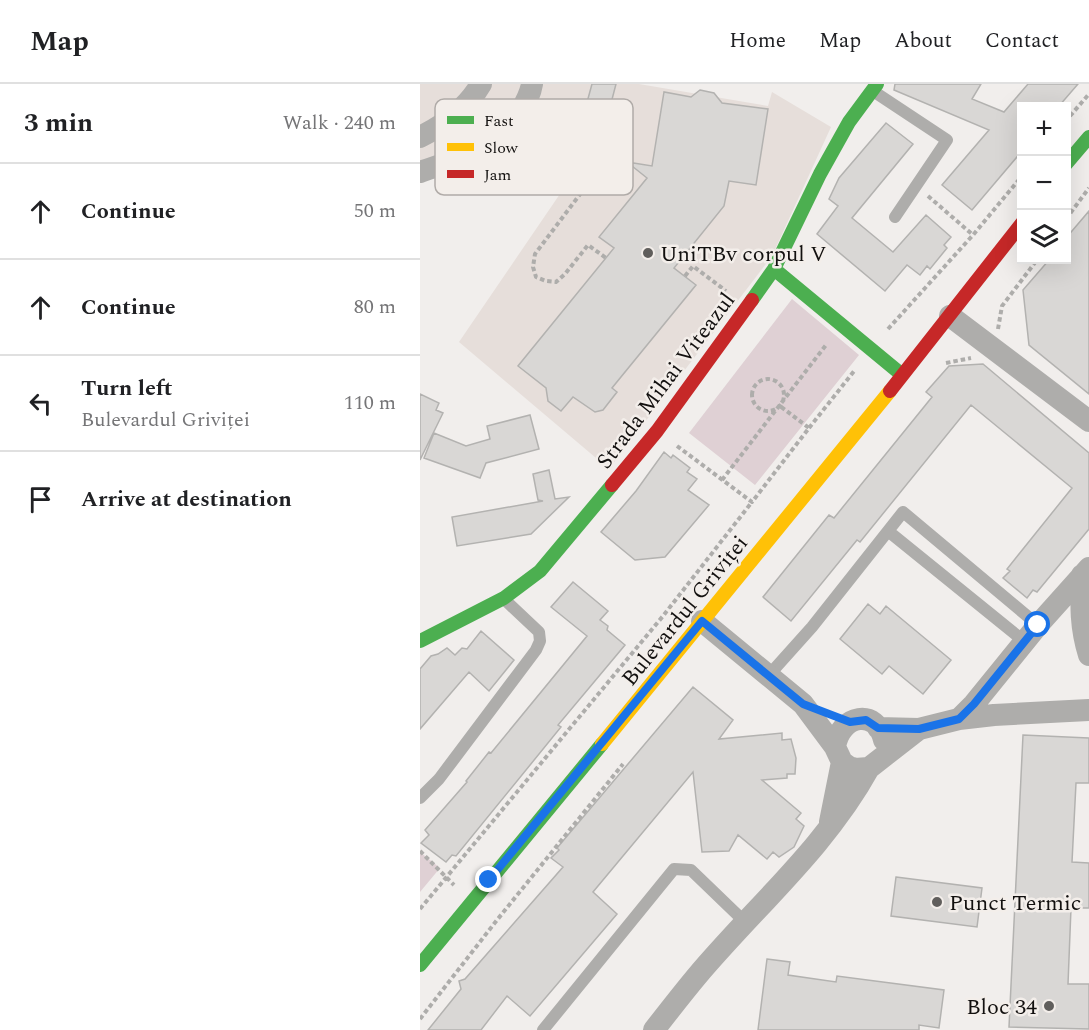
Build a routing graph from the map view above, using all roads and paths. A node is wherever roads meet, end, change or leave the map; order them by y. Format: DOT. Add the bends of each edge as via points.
graph roads {
  1 [pos="481,84"];
  2 [pos="532,84"];
  3 [pos="875,87"];
  4 [pos="1089,94"];
  5 [pos="470,99"];
  6 [pos="529,99"];
  7 [pos="1071,115"];
  8 [pos="435,127"];
  9 [pos="420,137"];
  10 [pos="1089,137"];
  11 [pos="1071,158"];
  12 [pos="435,167"];
  13 [pos="420,172"];
  14 [pos="1017,182"];
  15 [pos="916,185"];
  16 [pos="1089,188"];
  17 [pos="580,195"];
  18 [pos="1071,212"];
  19 [pos="895,217"];
  20 [pos="1017,229"];
  21 [pos="973,235"];
  22 [pos="606,258"];
  23 [pos="1034,264"];
  24 [pos="774,269"];
  25 [pos="685,276"];
  26 [pos="725,290"];
  27 [pos="950,316"];
  28 [pos="842,324"];
  29 [pos="985,344"];
  30 [pos="871,349"];
  31 [pos="901,374"];
  32 [pos="780,406"];
  33 [pos="1089,421"];
  34 [pos="809,428"];
  35 [pos="657,431"];
  36 [pos="722,480"];
  37 [pos="752,502"];
  38 [pos="888,531"];
  39 [pos="1086,572"];
  40 [pos="504,598"];
  41 [pos="702,621"];
  42 [pos="1031,633"];
  43 [pos="420,641"];
  44 [pos="1089,655"];
  45 [pos="769,675"];
  46 [pos="803,704"];
  47 [pos="1089,710"];
  48 [pos="959,719"];
  49 [pos="850,722"];
  50 [pos="878,728"];
  51 [pos="919,729"];
  52 [pos="838,754"];
  53 [pos="874,764"];
  54 [pos="420,798"];
  55 [pos="828,831"];
  56 [pos="420,909"];
  57 [pos="746,923"];
  58 [pos="420,965"];
  59 [pos="543,1030"];
  60 [pos="654,1030"];
  1 -- 5 [label="street"];
  2 -- 6 [label="street"];
  3 -- 15 [label="lane" via="947,140"];
  3 -- 24 [label="main road, Strada Mihai Viteazul" via="849,122 820,174"];
  4 -- 7 [label="path"];
  8 -- 9 [label="street"];
  10 -- 11 [label="main road"];
  12 -- 13 [label="street"];
  14 -- 21 [label="path"];
  15 -- 19 [label="lane"];
  15 -- 21 [label="path"];
  16 -- 18 [label="path"];
  17 -- 22 [label="path" via="536,254 536,277 556,282 588,245"];
  20 -- 27 [label="main road, Bulevardul Griviței"];
  21 -- 30 [label="path"];
  23 -- 29 [label="path" via="1002,306 1000,327"];
  24 -- 28 [label="main road"];
  24 -- 35 [label="main road, Strada Mihai Viteazul"];
  25 -- 26 [label="path" via="693,267"];
  27 -- 29 [label="street"];
  27 -- 31 [label="main road, Bulevardul Griviței"];
  28 -- 30 [label="main road"];
  28 -- 32 [label="path"];
  29 -- 33 [label="street"];
  30 -- 31 [label="main road"];
  30 -- 34 [label="path"];
  31 -- 41 [label="main road, Bulevardul Griviței"];
  32 -- 32 [label="path" via="784,397 780,383 765,378 756,383 751,394 754,404 770,411"];
  32 -- 34 [label="path"];
  32 -- 36 [label="path"];
  34 -- 37 [label="path"];
  35 -- 36 [label="path"];
  35 -- 40 [label="main road, Strada Mihai Viteazul" via="540,571"];
  36 -- 37 [label="path"];
  37 -- 56 [label="path" via="663,616"];
  38 -- 42 [label="lane"];
  38 -- 42 [label="lane" via="903,512"];
  38 -- 45 [label="lane"];
  39 -- 42 [label="street"];
  39 -- 44 [label="street" via="1080,616"];
  40 -- 43 [label="main road, Strada Mihai Viteazul"];
  40 -- 54 [label="lane" via="539,632 540,641 439,779"];
  41 -- 45 [label="street"];
  41 -- 58 [label="main road, Bulevardul Griviței"];
  42 -- 48 [label="street"];
  45 -- 46 [label="street"];
  46 -- 49 [label="street"];
  46 -- 52 [label="street"];
  47 -- 48 [label="street"];
  48 -- 51 [label="street"];
  49 -- 50 [label="street" via="866,720"];
  49 -- 52 [label="street" via="837,735"];
  50 -- 51 [label="street"];
  50 -- 53 [label="street" via="885,745"];
  51 -- 53 [label="street"];
  52 -- 53 [label="street" via="855,769"];
  52 -- 55 [label="street"];
  53 -- 55 [label="street"];
  55 -- 57 [label="street"];
  57 -- 59 [label="lane" via="691,870 674,869"];
  57 -- 60 [label="street"];
}
